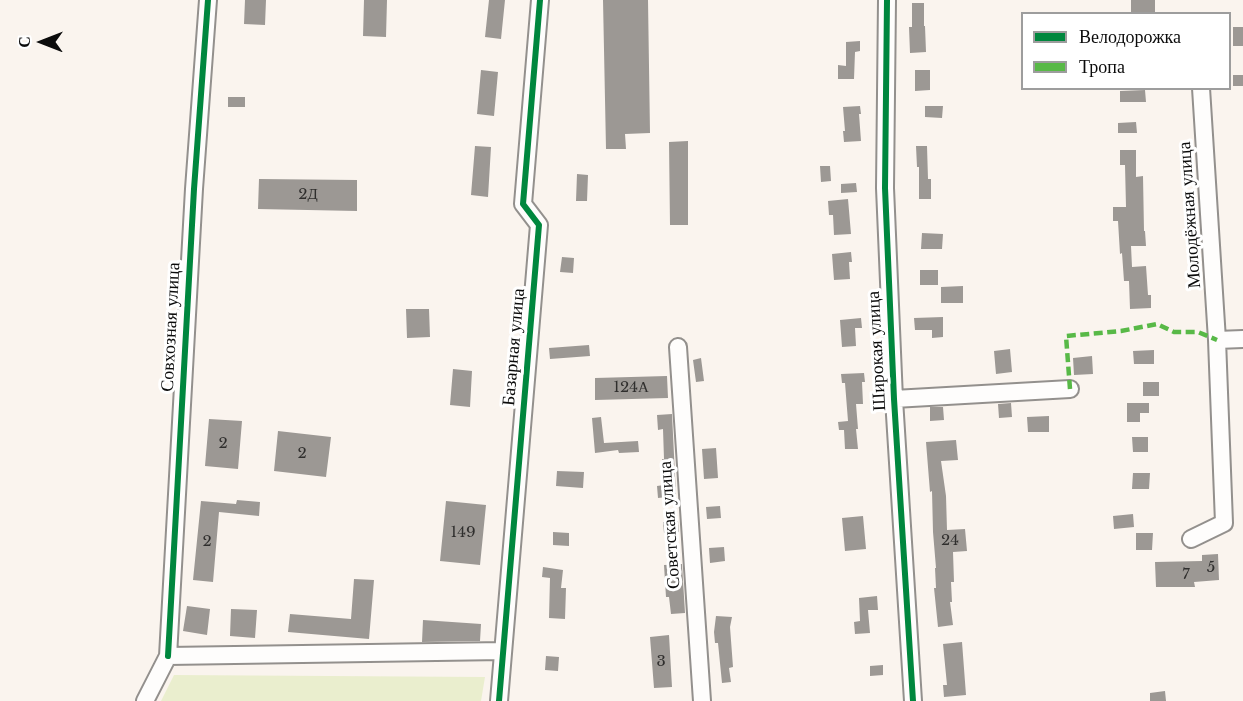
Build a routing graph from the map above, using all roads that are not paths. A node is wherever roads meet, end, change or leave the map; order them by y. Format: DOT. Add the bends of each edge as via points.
graph roads {
  1 [pos="208,0"];
  2 [pos="540,0"];
  3 [pos="887,0"];
  4 [pos="1201,90"];
  5 [pos="1243,339"];
  6 [pos="1217,340"];
  7 [pos="678,347"];
  8 [pos="1070,389"];
  9 [pos="894,399"];
  10 [pos="1191,539"];
  11 [pos="503,651"];
  12 [pos="168,656"];
  13 [pos="145,701"];
  14 [pos="499,701"];
  15 [pos="702,701"];
  16 [pos="913,701"];
  1 -- 12 [label="street, Совхозная улица"];
  2 -- 11 [label="street, Базарная улица" via="523,204 539,225"];
  3 -- 9 [label="street, Широкая улица" via="885,188"];
  4 -- 6 [label="street, Молодёжная улица"];
  5 -- 6 [label="street"];
  6 -- 10 [label="street, Молодёжная улица" via="1224,523"];
  7 -- 15 [label="street, Советская улица"];
  8 -- 9 [label="street"];
  9 -- 16 [label="street, Широкая улица"];
  11 -- 12 [label="street"];
  11 -- 14 [label="street, Базарная улица"];
  12 -- 13 [label="street"];
}
